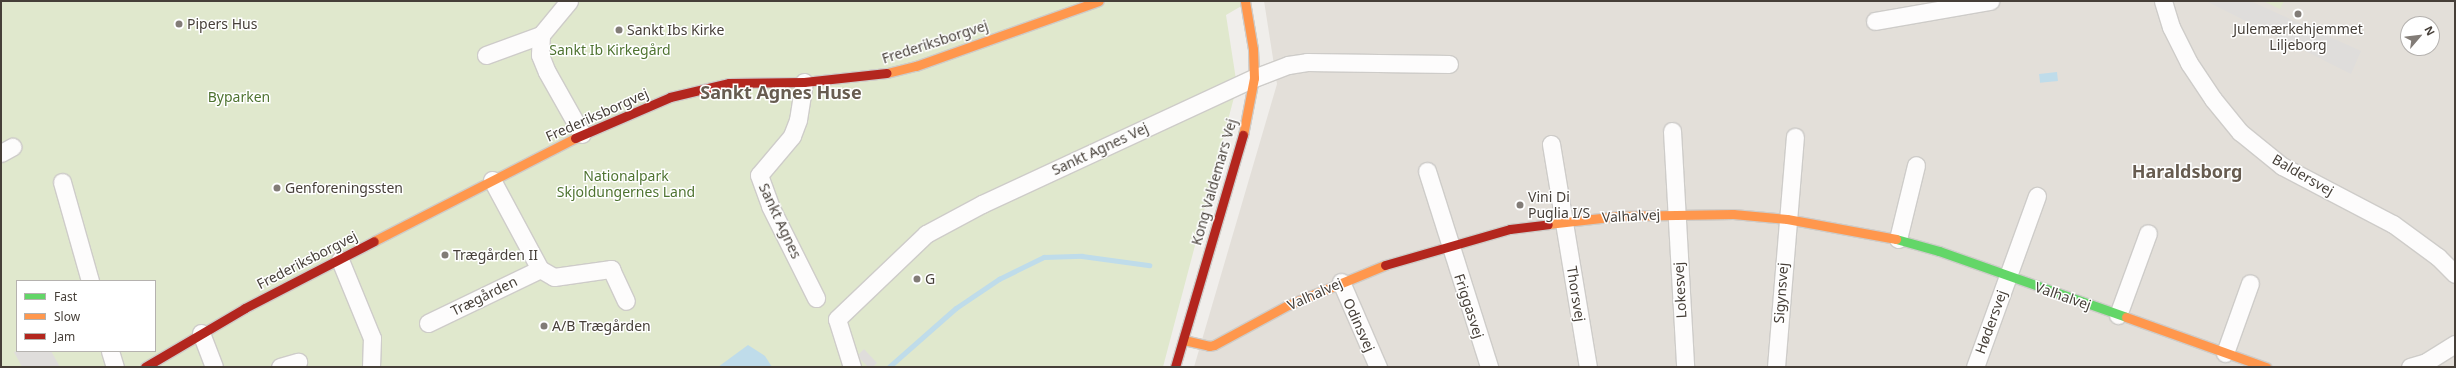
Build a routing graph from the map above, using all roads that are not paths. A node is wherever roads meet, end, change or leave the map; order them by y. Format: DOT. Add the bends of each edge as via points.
graph roads {
  1 [pos="569,1"];
  2 [pos="1099,1"];
  3 [pos="1245,1"];
  4 [pos="1990,1"];
  5 [pos="2163,1"];
  6 [pos="1875,21"];
  7 [pos="541,34"];
  8 [pos="486,55"];
  9 [pos="1448,64"];
  10 [pos="1254,78"];
  11 [pos="804,82"];
  12 [pos="1672,131"];
  13 [pos="582,134"];
  14 [pos="1795,138"];
  15 [pos="1551,144"];
  16 [pos="1916,165"];
  17 [pos="1427,171"];
  18 [pos="492,180"];
  19 [pos="62,182"];
  20 [pos="2037,196"];
  21 [pos="1675,214"];
  22 [pos="1787,219"];
  23 [pos="1563,221"];
  24 [pos="2148,233"];
  25 [pos="1898,239"];
  26 [pos="1450,245"];
  27 [pos="340,260"];
  28 [pos="540,269"];
  29 [pos="2455,274"];
  30 [pos="2007,276"];
  31 [pos="90,280"];
  32 [pos="1341,282"];
  33 [pos="2250,283"];
  34 [pos="816,298"];
  35 [pos="626,301"];
  36 [pos="2118,315"];
  37 [pos="428,323"];
  38 [pos="201,333"];
  39 [pos="1184,340"];
  40 [pos="2455,344"];
  41 [pos="110,352"];
  42 [pos="2225,353"];
  43 [pos="298,362"];
  44 [pos="115,367"];
  45 [pos="145,367"];
  46 [pos="214,367"];
  47 [pos="280,367"];
  48 [pos="371,367"];
  49 [pos="852,367"];
  50 [pos="1175,367"];
  51 [pos="1378,367"];
  52 [pos="1489,367"];
  53 [pos="1588,367"];
  54 [pos="1685,367"];
  55 [pos="1776,367"];
  56 [pos="1975,367"];
  57 [pos="2266,367"];
  58 [pos="2410,367"];
  1 -- 7 [label="street"];
  2 -- 11 [label="street, Frederiksborgvej" via="916,66 862,78"];
  3 -- 10 [label="street, Kong Valdemars Vej" via="1253,49"];
  4 -- 6 [label="street"];
  5 -- 29 [label="street, Baldersvej" via="2171,27 2189,63 2213,99 2240,132 2282,166 2393,224 2438,257"];
  7 -- 8 [label="street"];
  7 -- 13 [label="street" via="540,55"];
  9 -- 10 [label="street, Sankt Agnes Vej" via="1298,62"];
  10 -- 39 [label="street, Kong Valdemars Vej" via="1246,124"];
  10 -- 49 [label="street, Sankt Agnes Vej" via="989,200 932,230 836,319"];
  11 -- 13 [label="street, Frederiksborgvej" via="716,85 670,97"];
  11 -- 34 [label="street, Sankt Agnes" via="798,120 792,136 760,175 770,206"];
  12 -- 21 [label="street, Valhalvej"];
  13 -- 18 [label="street, Frederiksborgvej"];
  14 -- 22 [label="street"];
  15 -- 23 [label="street"];
  16 -- 25 [label="street"];
  17 -- 26 [label="street"];
  18 -- 27 [label="street, Frederiksborgvej"];
  18 -- 28 [label="street"];
  19 -- 31 [label="street"];
  20 -- 30 [label="street"];
  21 -- 22 [label="street, Valhalvej" via="1733,214"];
  21 -- 23 [label="street, Valhalvej"];
  21 -- 54 [label="street, Lokesvej"];
  22 -- 25 [label="street, Valhalvej"];
  22 -- 55 [label="street, Sigynsvej"];
  23 -- 26 [label="street, Valhalvej" via="1510,230"];
  23 -- 53 [label="street, Thorsvej"];
  24 -- 36 [label="street"];
  25 -- 30 [label="street, Valhalvej"];
  26 -- 32 [label="street, Valhalvej"];
  26 -- 52 [label="street, Friggasvej"];
  27 -- 38 [label="street, Frederiksborgvej"];
  27 -- 48 [label="street" via="372,338"];
  28 -- 35 [label="street" via="554,277 611,269"];
  28 -- 37 [label="street, Trægården"];
  30 -- 36 [label="street, Valhalvej"];
  30 -- 56 [label="street, Hødersvej"];
  32 -- 39 [label="street, Valhalvej" via="1288,305 1214,345"];
  32 -- 51 [label="street, Odinsvej"];
  33 -- 42 [label="street"];
  36 -- 42 [label="street, Valhalvej"];
  38 -- 45 [label="street, Frederiksborgvej"];
  38 -- 46 [label="street"];
  39 -- 50 [label="street, Kong Valdemars Vej"];
  40 -- 58 [label="street" via="2426,362"];
  41 -- 44 [label="street"];
  42 -- 57 [label="street, Valhalvej"];
  43 -- 47 [label="street"];
}
